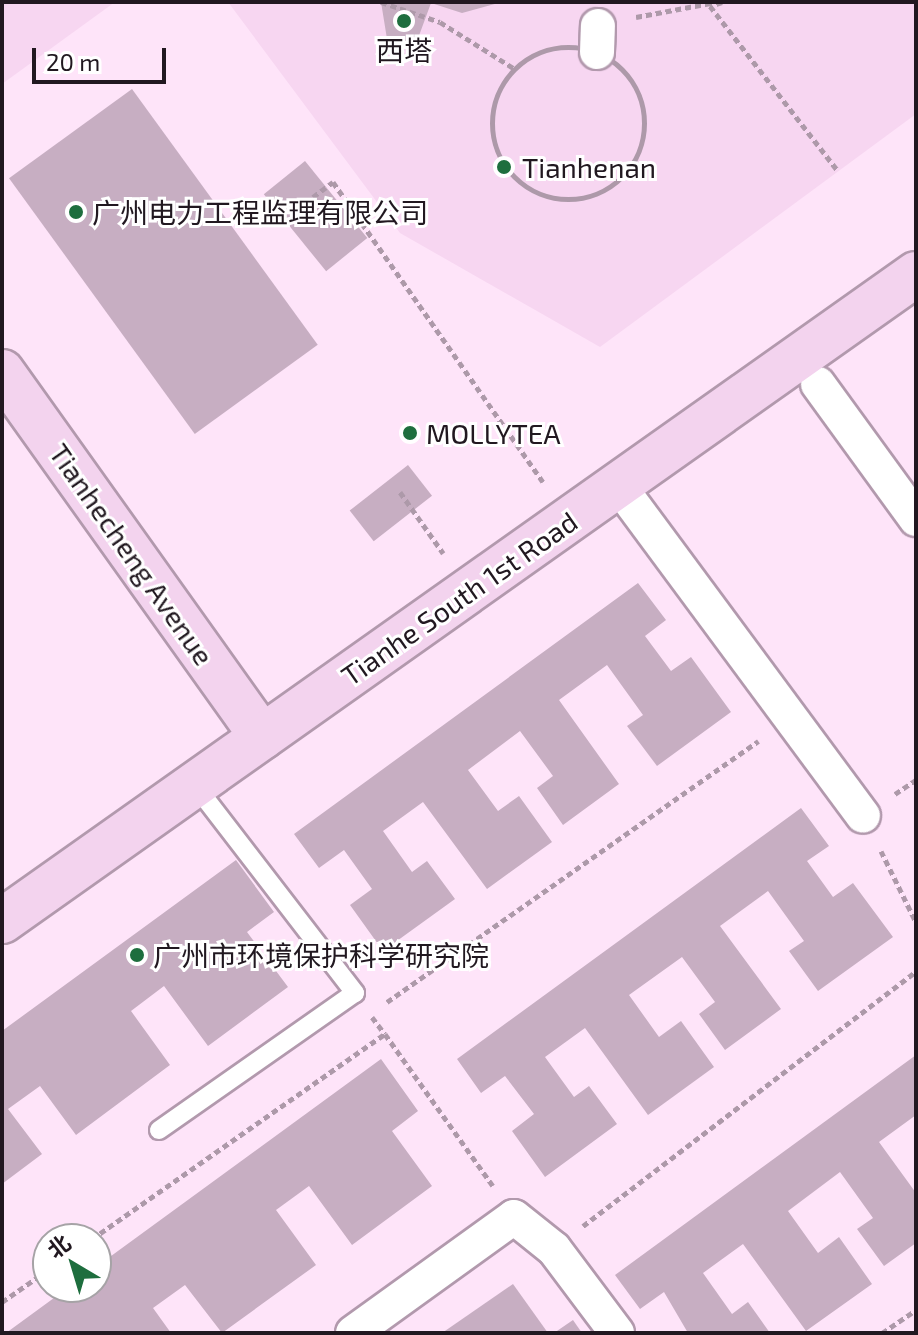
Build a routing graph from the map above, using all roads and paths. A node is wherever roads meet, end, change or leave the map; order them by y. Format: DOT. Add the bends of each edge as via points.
graph roads {
  1 [pos="381,2"];
  2 [pos="722,2"];
  3 [pos="711,4"];
  4 [pos="598,39"];
  5 [pos="515,69"];
  6 [pos="838,171"];
  7 [pos="313,197"];
  8 [pos="916,274"];
  9 [pos="2,372"];
  10 [pos="818,384"];
  11 [pos="545,484"];
  12 [pos="619,486"];
  13 [pos="400,492"];
  14 [pos="916,519"];
  15 [pos="445,556"];
  16 [pos="792,717"];
  17 [pos="262,737"];
  18 [pos="194,784"];
  19 [pos="863,816"];
  20 [pos="2,921"];
  21 [pos="916,922"];
  22 [pos="916,971"];
  23 [pos="370,1014"];
  24 [pos="159,1130"];
  25 [pos="514,1217"];
  26 [pos="112,1225"];
  27 [pos="554,1249"];
  28 [pos="32,1281"];
  29 [pos="2,1302"];
  30 [pos="916,1310"];
  31 [pos="353,1333"];
  32 [pos="617,1333"];
  33 [pos="882,1333"];
  1 -- 5 [label="path" via="440,22"];
  2 -- 3 [label="path"];
  3 -- 4 [label="path"];
  3 -- 6 [label="path"];
  4 -- 5 [label="path" via="549,49"];
  4 -- 5 [label="path" via="634,84 644,131 623,175 578,198 529,188 496,150 495,100"];
  7 -- 11 [label="path" via="333,182"];
  8 -- 12 [label="street, Tianhe South 1st Road"];
  9 -- 17 [label="street, Tianhecheng Avenue"];
  10 -- 14 [label="street"];
  12 -- 16 [label="street"];
  12 -- 17 [label="street, Tianhe South 1st Road"];
  13 -- 15 [label="path"];
  16 -- 19 [label="street"];
  16 -- 23 [label="path"];
  17 -- 18 [label="street, Tianhe South 1st Road"];
  18 -- 20 [label="street, Tianhe South 1st Road"];
  18 -- 24 [label="lane" via="355,993"];
  19 -- 21 [label="path"];
  22 -- 27 [label="path"];
  25 -- 26 [label="path" via="385,1034"];
  25 -- 27 [label="street"];
  25 -- 31 [label="street"];
  27 -- 32 [label="street"];
  28 -- 29 [label="path"];
  30 -- 33 [label="path"];
}
